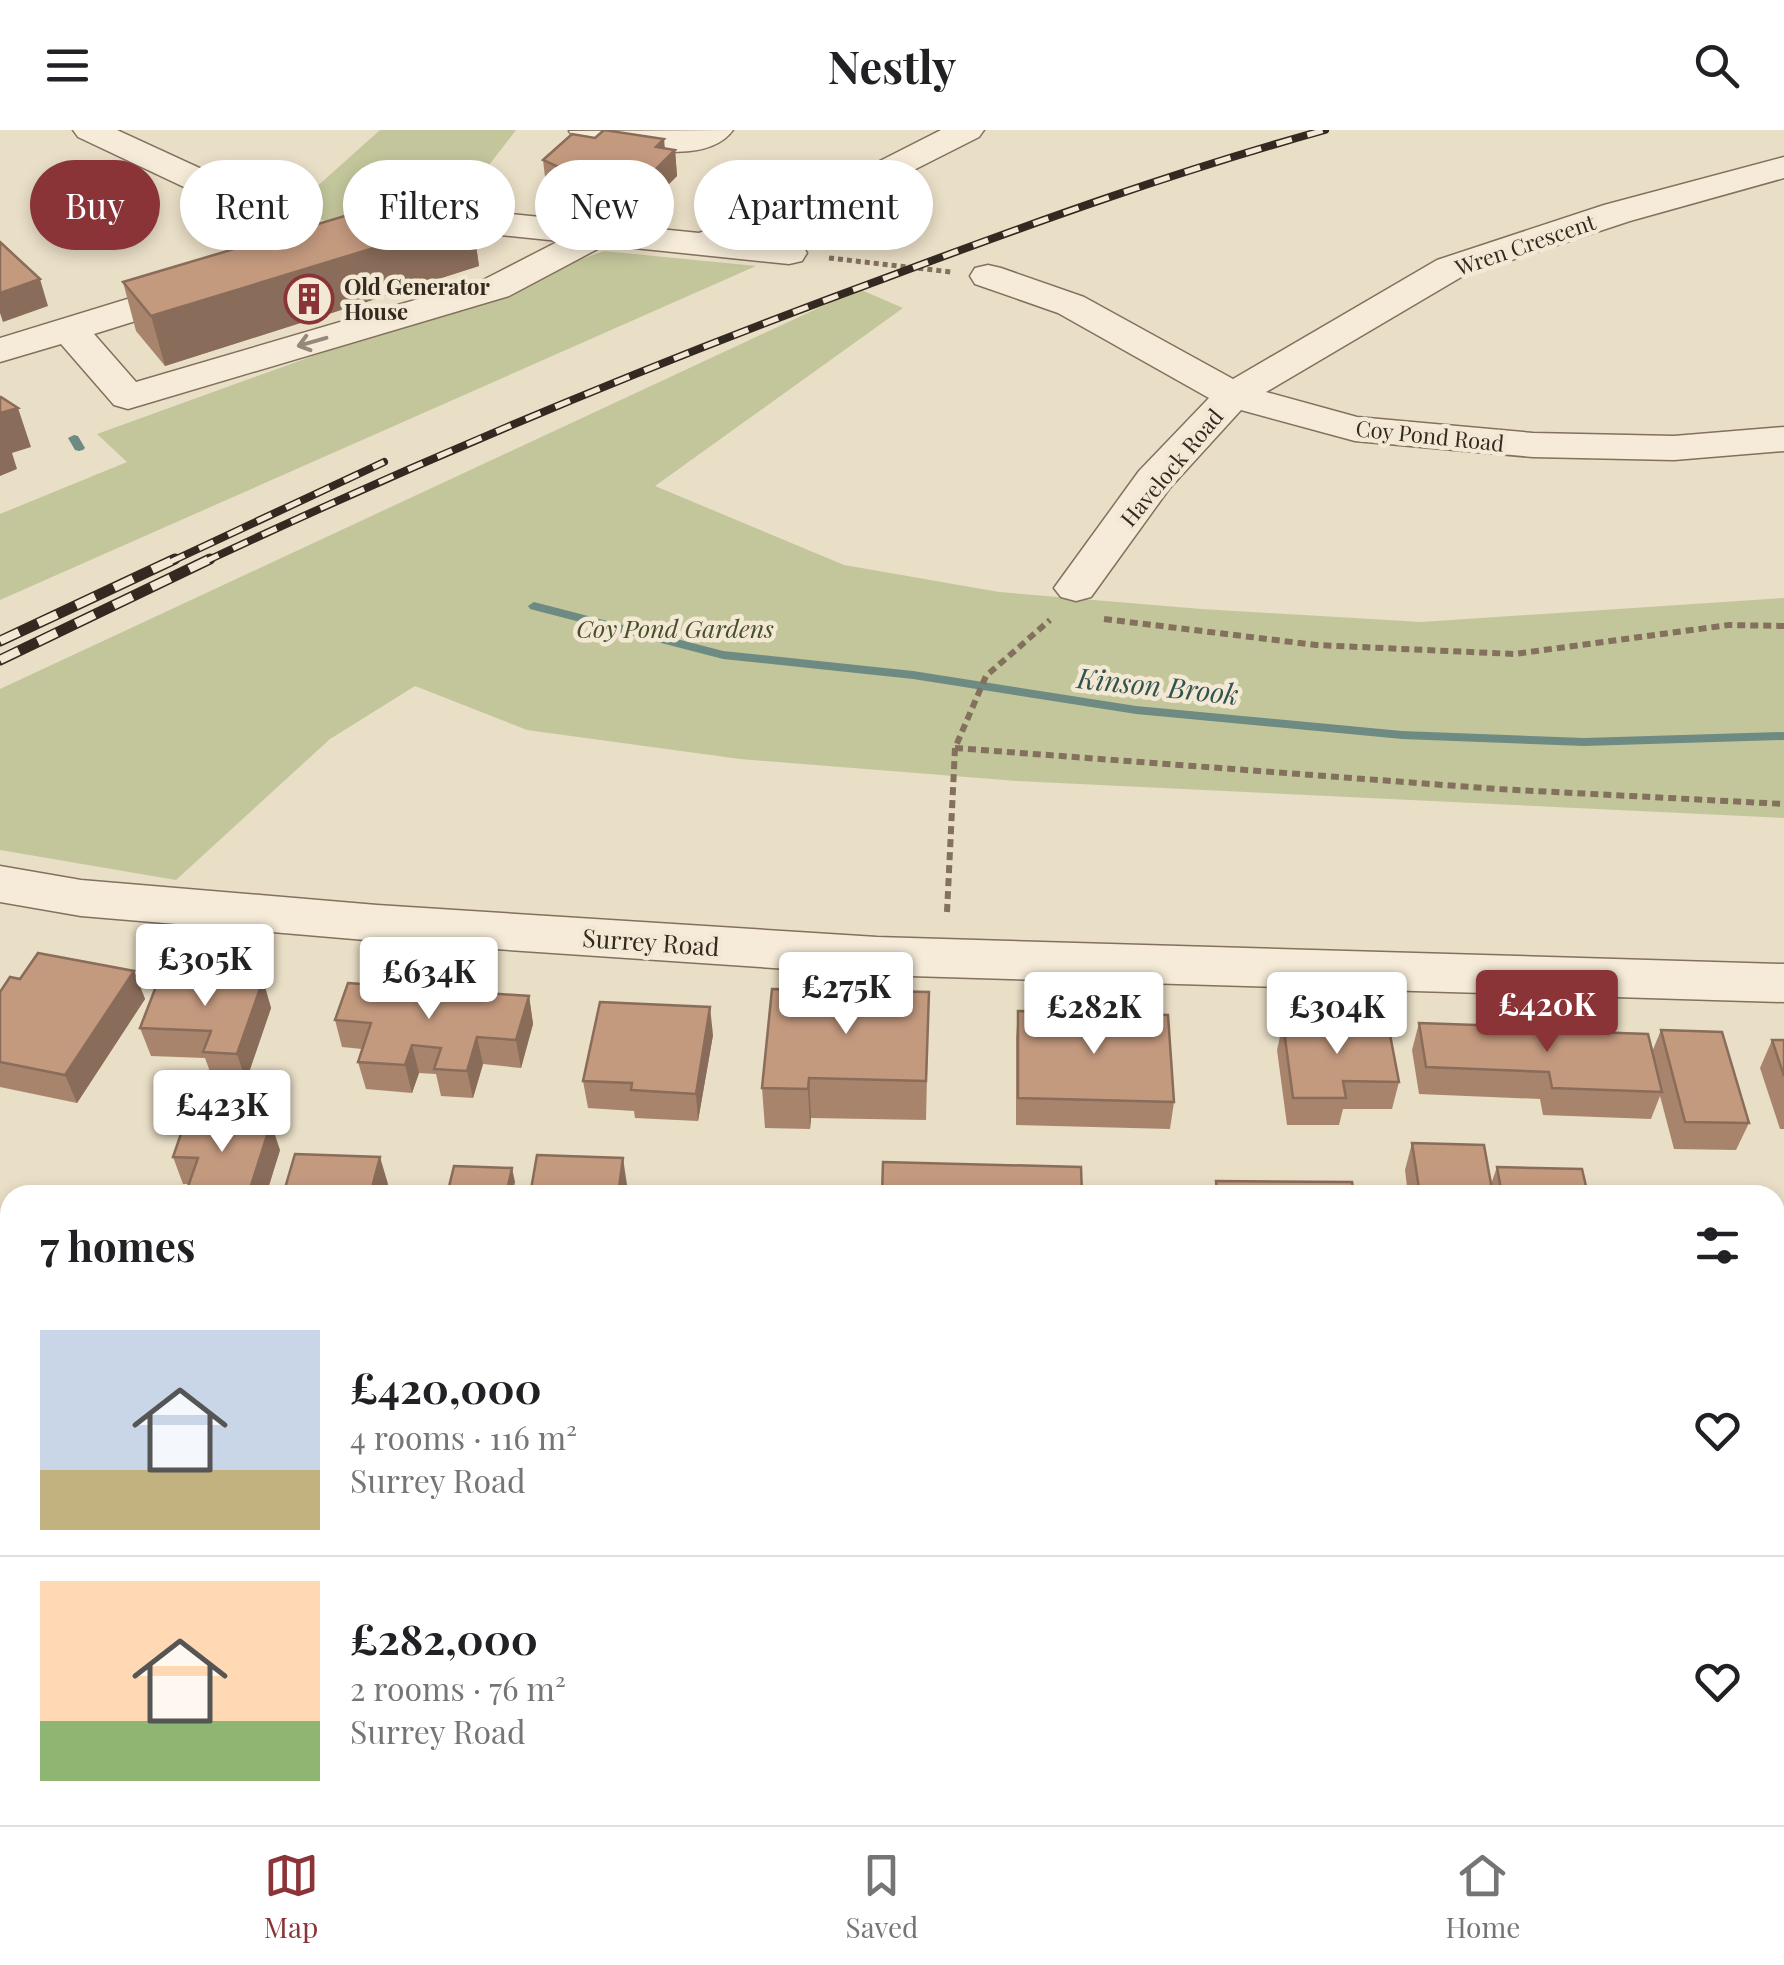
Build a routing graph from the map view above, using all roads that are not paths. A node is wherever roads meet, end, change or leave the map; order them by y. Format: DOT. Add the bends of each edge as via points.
graph roads {
  1 [pos="90,130"];
  2 [pos="716,130"];
  3 [pos="966,130"];
  4 [pos="586,131"];
  5 [pos="1784,166"];
  6 [pos="535,228"];
  7 [pos="674,241"];
  8 [pos="687,242"];
  9 [pos="339,246"];
  10 [pos="568,250"];
  11 [pos="788,253"];
  12 [pos="285,262"];
  13 [pos="988,276"];
  14 [pos="232,278"];
  15 [pos="69,329"];
  16 [pos="0,350"];
  17 [pos="1233,394"];
  18 [pos="1784,439"];
  19 [pos="1076,606"];
  20 [pos="0,884"];
  21 [pos="1784,983"];
  1 -- 9 [label="street"];
  2 -- 4 [label="street" via="685,142"];
  3 -- 8 [label="street" via="878,175"];
  5 -- 17 [label="street, Wren Crescent" via="1450,268"];
  6 -- 9 [label="street" via="436,222"];
  7 -- 8 [label="street"];
  8 -- 11 [label="street"];
  9 -- 12 [label="street"];
  10 -- 15 [label="street, one-way" via="496,288 128,397"];
  13 -- 17 [label="street, Coy Pond Road" via="1071,305"];
  14 -- 15 [label="street"];
  15 -- 16 [label="street"];
  17 -- 18 [label="street, Coy Pond Road" via="1355,430 1533,445 1674,448"];
  17 -- 19 [label="street, Havelock Road" via="1154,480"];
  20 -- 21 [label="street, Surrey Road" via="80,898 358,921 877,956"];
}
